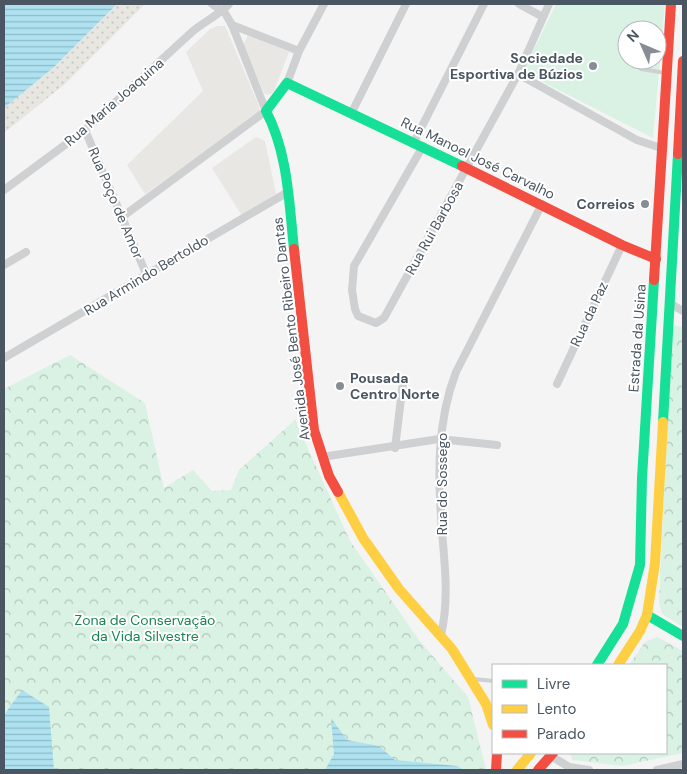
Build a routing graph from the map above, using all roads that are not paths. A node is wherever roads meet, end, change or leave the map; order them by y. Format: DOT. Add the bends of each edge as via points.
graph roads {
  1 [pos="212,4"];
  2 [pos="229,4"];
  3 [pos="324,4"];
  4 [pos="406,4"];
  5 [pos="484,4"];
  6 [pos="519,4"];
  7 [pos="549,4"];
  8 [pos="671,4"];
  9 [pos="222,12"];
  10 [pos="543,16"];
  11 [pos="232,25"];
  12 [pos="299,51"];
  13 [pos="683,61"];
  14 [pos="646,70"];
  15 [pos="518,74"];
  16 [pos="666,74"];
  17 [pos="287,83"];
  18 [pos="266,111"];
  19 [pos="352,112"];
  20 [pos="85,130"];
  21 [pos="418,144"];
  22 [pos="661,148"];
  23 [pos="467,168"];
  24 [pos="676,169"];
  25 [pos="660,171"];
  26 [pos="675,186"];
  27 [pos="4,190"];
  28 [pos="660,190"];
  29 [pos="288,192"];
  30 [pos="542,204"];
  31 [pos="122,217"];
  32 [pos="622,245"];
  33 [pos="26,252"];
  34 [pos="656,259"];
  35 [pos="4,265"];
  36 [pos="147,276"];
  37 [pos="669,303"];
  38 [pos="683,311"];
  39 [pos="4,358"];
  40 [pos="402,382"];
  41 [pos="557,384"];
  42 [pos="439,439"];
  43 [pos="497,445"];
  44 [pos="395,448"];
  45 [pos="322,457"];
  46 [pos="655,563"];
  47 [pos="640,565"];
  48 [pos="647,615"];
  49 [pos="441,635"];
  50 [pos="683,636"];
  51 [pos="598,664"];
  52 [pos="619,664"];
  53 [pos="469,679"];
  54 [pos="492,681"];
  55 [pos="492,722"];
  56 [pos="497,754"];
  57 [pos="530,754"];
  58 [pos="552,755"];
  59 [pos="683,764"];
  60 [pos="496,770"];
  61 [pos="516,770"];
  62 [pos="538,770"];
  63 [pos="589,770"];
  64 [pos="657,770"];
  1 -- 9 [label="street, Avenida José Bento Ribeiro Dantas"];
  2 -- 9 [label="street, Rua Maria Joaquina"];
  3 -- 12 [label="street"];
  4 -- 19 [label="street"];
  5 -- 21 [label="street"];
  6 -- 10 [label="street"];
  7 -- 10 [label="street, Rua Rui Barbosa"];
  8 -- 16 [label="main road, Estrada da Usina"];
  9 -- 11 [label="street, Avenida José Bento Ribeiro Dantas"];
  9 -- 20 [label="street, Rua Maria Joaquina" via="193,31"];
  10 -- 15 [label="street, Rua Rui Barbosa"];
  11 -- 12 [label="street"];
  11 -- 18 [label="street, Avenida José Bento Ribeiro Dantas"];
  12 -- 17 [label="street"];
  13 -- 24 [label="main road, Estrada da Usina"];
  14 -- 16 [label="lane"];
  15 -- 22 [label="street" via="637,140"];
  15 -- 23 [label="street, Rua Rui Barbosa"];
  16 -- 22 [label="main road, Estrada da Usina"];
  17 -- 18 [label="main road"];
  17 -- 19 [label="main road, Rua Manoel José Carvalho"];
  18 -- 29 [label="main road, Avenida José Bento Ribeiro Dantas" via="282,149"];
  18 -- 31 [label="street"];
  19 -- 21 [label="main road, Rua Manoel José Carvalho"];
  20 -- 27 [label="street, Rua Maria Joaquina"];
  20 -- 31 [label="street, Rua Poço de Amor"];
  21 -- 23 [label="main road, Rua Manoel José Carvalho"];
  21 -- 23 [label="street, Rua Rui Barbosa" via="354,266 352,290 358,316 376,323 384,318"];
  22 -- 25 [label="main road, Estrada da Usina"];
  23 -- 30 [label="main road, Rua Manoel José Carvalho"];
  24 -- 25 [label="main road" via="671,176"];
  24 -- 26 [label="main road, Estrada da Usina"];
  25 -- 28 [label="main road, Estrada da Usina"];
  26 -- 28 [label="main road" via="667,182"];
  26 -- 37 [label="main road, Estrada da Usina"];
  28 -- 34 [label="main road, Estrada da Usina"];
  29 -- 36 [label="street, Rua Armindo Bertoldo"];
  29 -- 45 [label="main road, Avenida José Bento Ribeiro Dantas" via="314,430"];
  30 -- 32 [label="main road, Rua Manoel José Carvalho"];
  30 -- 42 [label="street, Rua do Sossego" via="456,372 448,392"];
  31 -- 36 [label="street, Rua Poço de Amor"];
  32 -- 34 [label="main road, Rua Manoel José Carvalho"];
  32 -- 41 [label="street, Rua da Paz"];
  33 -- 35 [label="street"];
  34 -- 47 [label="main road, Estrada da Usina" via="642,478"];
  36 -- 39 [label="street, Rua Armindo Bertoldo"];
  37 -- 38 [label="street"];
  37 -- 46 [label="main road, Estrada da Usina"];
  40 -- 44 [label="street"];
  42 -- 43 [label="street"];
  42 -- 44 [label="street"];
  42 -- 49 [label="street, Rua do Sossego" via="446,593"];
  44 -- 45 [label="street"];
  45 -- 49 [label="main road, Avenida José Bento Ribeiro Dantas" via="363,538 400,589"];
  46 -- 47 [label="main road" via="648,560"];
  46 -- 48 [label="main road, Estrada da Usina"];
  47 -- 51 [label="main road, Estrada da Usina" via="623,624"];
  48 -- 50 [label="main road"];
  48 -- 52 [label="main road, Estrada da Usina"];
  49 -- 53 [label="main road, Avenida José Bento Ribeiro Dantas"];
  53 -- 54 [label="lane"];
  53 -- 55 [label="main road, Avenida José Bento Ribeiro Dantas" via="486,704"];
  56 -- 60 [label="main road"];
  57 -- 61 [label="main road"];
  58 -- 62 [label="main road"];
  58 -- 63 [label="street" via="569,767"];
  59 -- 64 [label="street"];
}
